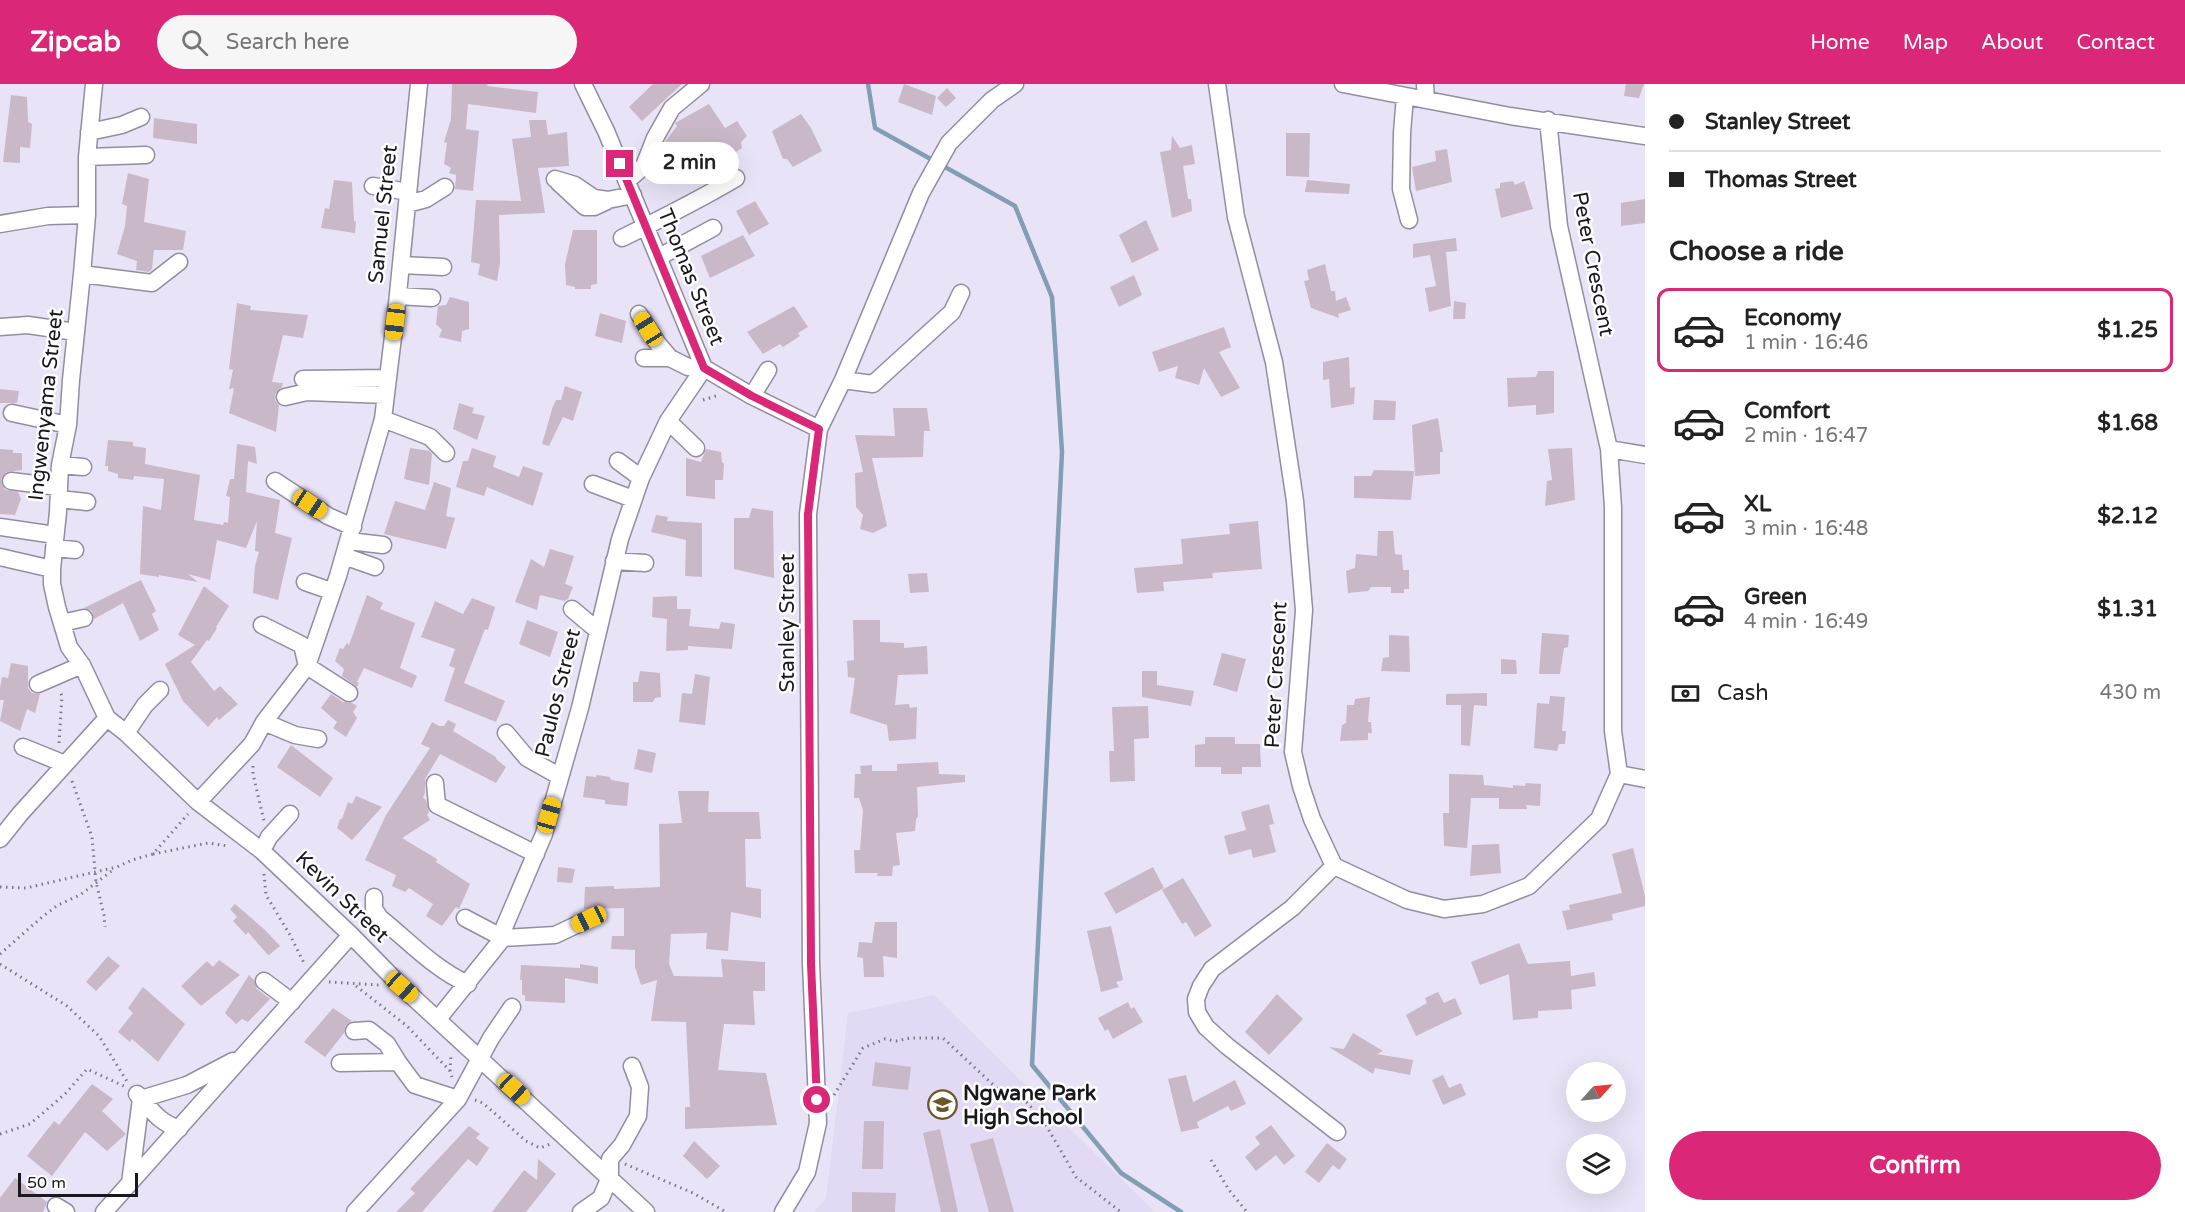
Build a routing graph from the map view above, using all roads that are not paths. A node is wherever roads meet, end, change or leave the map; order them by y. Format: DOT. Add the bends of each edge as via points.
graph roads {
  1 [pos="89,84"];
  2 [pos="94,84"];
  3 [pos="419,84"];
  4 [pos="584,84"];
  5 [pos="700,84"];
  6 [pos="1015,84"];
  7 [pos="1216,84"];
  8 [pos="1343,84"];
  9 [pos="1425,92"];
  10 [pos="1405,96"];
  11 [pos="141,117"];
  12 [pos="1548,120"];
  13 [pos="88,132"];
  14 [pos="1645,136"];
  15 [pos="146,155"];
  16 [pos="87,157"];
  17 [pos="735,178"];
  18 [pos="373,186"];
  19 [pos="445,187"];
  20 [pos="630,188"];
  21 [pos="408,198"];
  22 [pos="608,200"];
  23 [pos="87,215"];
  24 [pos="1408,220"];
  25 [pos="0,224"];
  26 [pos="646,226"];
  27 [pos="713,228"];
  28 [pos="622,238"];
  29 [pos="659,257"];
  30 [pos="179,262"];
  31 [pos="401,265"];
  32 [pos="443,267"];
  33 [pos="82,274"];
  34 [pos="961,293"];
  35 [pos="398,296"];
  36 [pos="432,297"];
  37 [pos="639,314"];
  38 [pos="0,327"];
  39 [pos="75,332"];
  40 [pos="644,358"];
  41 [pos="670,358"];
  42 [pos="704,368"];
  43 [pos="768,370"];
  44 [pos="388,378"];
  45 [pos="303,379"];
  46 [pos="843,380"];
  47 [pos="386,395"];
  48 [pos="752,396"];
  49 [pos="285,397"];
  50 [pos="12,413"];
  51 [pos="383,419"];
  52 [pos="668,421"];
  53 [pos="69,425"];
  54 [pos="819,429"];
  55 [pos="696,448"];
  56 [pos="1609,449"];
  57 [pos="446,453"];
  58 [pos="1645,455"];
  59 [pos="618,461"];
  60 [pos="60,465"];
  61 [pos="83,467"];
  62 [pos="640,478"];
  63 [pos="275,481"];
  64 [pos="11,482"];
  65 [pos="592,484"];
  66 [pos="59,493"];
  67 [pos="633,499"];
  68 [pos="87,502"];
  69 [pos="0,527"];
  70 [pos="54,541"];
  71 [pos="348,541"];
  72 [pos="382,545"];
  73 [pos="75,550"];
  74 [pos="0,557"];
  75 [pos="614,561"];
  76 [pos="645,563"];
  77 [pos="375,567"];
  78 [pos="52,569"];
  79 [pos="305,582"];
  80 [pos="331,591"];
  81 [pos="572,609"];
  82 [pos="84,618"];
  83 [pos="62,623"];
  84 [pos="262,624"];
  85 [pos="597,630"];
  86 [pos="82,665"];
  87 [pos="307,666"];
  88 [pos="38,684"];
  89 [pos="160,690"];
  90 [pos="349,693"];
  91 [pos="107,718"];
  92 [pos="264,722"];
  93 [pos="126,733"];
  94 [pos="506,733"];
  95 [pos="318,739"];
  96 [pos="23,747"];
  97 [pos="65,764"];
  98 [pos="1619,774"];
  99 [pos="560,776"];
  100 [pos="1645,780"];
  101 [pos="435,783"];
  102 [pos="198,802"];
  103 [pos="290,814"];
  104 [pos="0,839"];
  105 [pos="265,844"];
  106 [pos="536,854"];
  107 [pos="1334,866"];
  108 [pos="374,897"];
  109 [pos="465,918"];
  110 [pos="589,919"];
  111 [pos="351,935"];
  112 [pos="503,938"];
  113 [pos="264,981"];
  114 [pos="468,984"];
  115 [pos="292,1002"];
  116 [pos="512,1007"];
  117 [pos="438,1019"];
  118 [pos="354,1031"];
  119 [pos="242,1056"];
  120 [pos="480,1057"];
  121 [pos="398,1062"];
  122 [pos="340,1063"];
  123 [pos="632,1065"];
  124 [pos="137,1095"];
  125 [pos="458,1099"];
  126 [pos="179,1129"];
  127 [pos="1337,1132"];
  128 [pos="610,1177"];
  129 [pos="130,1183"];
  130 [pos="104,1212"];
  131 [pos="355,1212"];
  132 [pos="581,1212"];
  133 [pos="646,1212"];
  134 [pos="783,1212"];
  1 -- 2 [label="street"];
  2 -- 13 [label="street, Ingwenyama Street"];
  3 -- 21 [label="street, Samuel Street"];
  4 -- 20 [label="street, Thomas Street"];
  5 -- 20 [label="street" via="672,108"];
  6 -- 46 [label="street, Stanley Street" via="992,100 949,143 921,193"];
  7 -- 107 [label="street, Peter Crescent" via="1236,217 1274,362 1295,501 1304,610 1293,752 1312,819"];
  8 -- 10 [label="street"];
  9 -- 10 [label="street"];
  9 -- 12 [label="street"];
  10 -- 24 [label="street" via="1401,189"];
  11 -- 13 [label="street"];
  12 -- 14 [label="street"];
  12 -- 56 [label="street, Peter Crescent" via="1559,226"];
  13 -- 16 [label="street, Ingwenyama Street"];
  15 -- 16 [label="street"];
  16 -- 23 [label="street, Ingwenyama Street"];
  17 -- 26 [label="street"];
  18 -- 21 [label="street"];
  19 -- 21 [label="street" via="426,199"];
  20 -- 22 [label="street"];
  20 -- 26 [label="street, Thomas Street"];
  21 -- 31 [label="street, Samuel Street"];
  23 -- 25 [label="street" via="48,216"];
  23 -- 33 [label="street, Ingwenyama Street"];
  26 -- 28 [label="street"];
  26 -- 29 [label="street, Thomas Street"];
  27 -- 29 [label="street"];
  29 -- 42 [label="street, Thomas Street"];
  30 -- 33 [label="street" via="152,283"];
  31 -- 32 [label="street"];
  31 -- 35 [label="street, Samuel Street"];
  33 -- 39 [label="street, Ingwenyama Street"];
  34 -- 46 [label="street" via="952,312 873,384"];
  35 -- 36 [label="street"];
  35 -- 44 [label="street, Samuel Street"];
  37 -- 41 [label="street"];
  38 -- 39 [label="street" via="28,325"];
  39 -- 53 [label="street, Ingwenyama Street"];
  40 -- 41 [label="street"];
  41 -- 42 [label="street" via="688,367"];
  42 -- 48 [label="street, Thomas Street"];
  42 -- 52 [label="street, Paulos Street"];
  43 -- 48 [label="street"];
  44 -- 45 [label="street"];
  44 -- 47 [label="street, Samuel Street"];
  46 -- 54 [label="street, Stanley Street"];
  47 -- 49 [label="street" via="307,392"];
  47 -- 51 [label="street, Samuel Street"];
  48 -- 54 [label="street, Thomas Street"];
  50 -- 53 [label="street"];
  51 -- 57 [label="street" via="430,437"];
  51 -- 71 [label="street, Samuel Street"];
  52 -- 55 [label="street"];
  52 -- 62 [label="street, Paulos Street"];
  53 -- 60 [label="street, Ingwenyama Street"];
  54 -- 134 [label="street, Stanley Street" via="808,514 811,964 818,1123 807,1172"];
  56 -- 58 [label="street"];
  56 -- 98 [label="street, Peter Crescent" via="1614,731"];
  59 -- 62 [label="street"];
  60 -- 61 [label="street"];
  60 -- 66 [label="street, Ingwenyama Street"];
  62 -- 67 [label="street, Paulos Street"];
  63 -- 71 [label="street" via="328,516"];
  64 -- 66 [label="street"];
  65 -- 67 [label="street"];
  66 -- 68 [label="street"];
  66 -- 70 [label="street, Ingwenyama Street"];
  67 -- 75 [label="street, Paulos Street"];
  69 -- 70 [label="street"];
  70 -- 73 [label="street"];
  70 -- 78 [label="street, Ingwenyama Street"];
  71 -- 72 [label="street"];
  71 -- 77 [label="street"];
  71 -- 80 [label="street, Samuel Street"];
  74 -- 78 [label="street"];
  75 -- 76 [label="street"];
  75 -- 85 [label="street, Paulos Street"];
  78 -- 83 [label="street, Ingwenyama Street"];
  79 -- 80 [label="street"];
  80 -- 87 [label="street, Samuel Street"];
  81 -- 85 [label="street"];
  82 -- 83 [label="street"];
  83 -- 86 [label="street, Ingwenyama Street" via="69,647"];
  84 -- 87 [label="street" via="302,645"];
  85 -- 99 [label="street, Paulos Street"];
  86 -- 88 [label="street"];
  86 -- 91 [label="street, Ingwenyama Street"];
  87 -- 90 [label="street"];
  87 -- 92 [label="street, Samuel Street"];
  89 -- 93 [label="street"];
  91 -- 93 [label="street, Kevin Street"];
  91 -- 97 [label="street"];
  92 -- 95 [label="street" via="295,735"];
  92 -- 102 [label="street, Samuel Street" via="252,744"];
  93 -- 102 [label="street, Kevin Street"];
  94 -- 99 [label="street" via="527,758"];
  96 -- 97 [label="street"];
  97 -- 104 [label="street"];
  98 -- 100 [label="street"];
  98 -- 107 [label="street" via="1599,819 1569,849 1529,886 1483,904 1444,909 1407,900"];
  99 -- 106 [label="street, Paulos Street"];
  101 -- 106 [label="street" via="436,805"];
  102 -- 105 [label="street, Kevin Street"];
  103 -- 105 [label="street"];
  105 -- 111 [label="street, Kevin Street"];
  106 -- 112 [label="street, Paulos Street"];
  107 -- 127 [label="street" via="1292,908 1212,969 1196,999 1197,1012 1206,1027"];
  108 -- 114 [label="street" via="374,909 380,918 431,962"];
  109 -- 112 [label="street"];
  110 -- 112 [label="street" via="555,936"];
  111 -- 115 [label="street"];
  111 -- 117 [label="street, Kevin Street"];
  112 -- 114 [label="street, Paulos Street"];
  113 -- 115 [label="street"];
  114 -- 117 [label="street, Paulos Street"];
  115 -- 119 [label="street"];
  116 -- 120 [label="street"];
  117 -- 120 [label="street, Kevin Street"];
  118 -- 121 [label="street" via="369,1030 387,1044"];
  119 -- 124 [label="street" via="187,1085"];
  119 -- 126 [label="street"];
  120 -- 125 [label="street"];
  120 -- 128 [label="street, Kevin Street"];
  121 -- 122 [label="street"];
  121 -- 125 [label="street" via="415,1085"];
  123 -- 128 [label="street" via="640,1087 638,1116 610,1159"];
  124 -- 126 [label="street" via="166,1124"];
  124 -- 129 [label="street"];
  125 -- 131 [label="street"];
  126 -- 129 [label="street"];
  128 -- 132 [label="street" via="601,1198"];
  128 -- 133 [label="street, Kevin Street"];
  129 -- 130 [label="street"];
}
